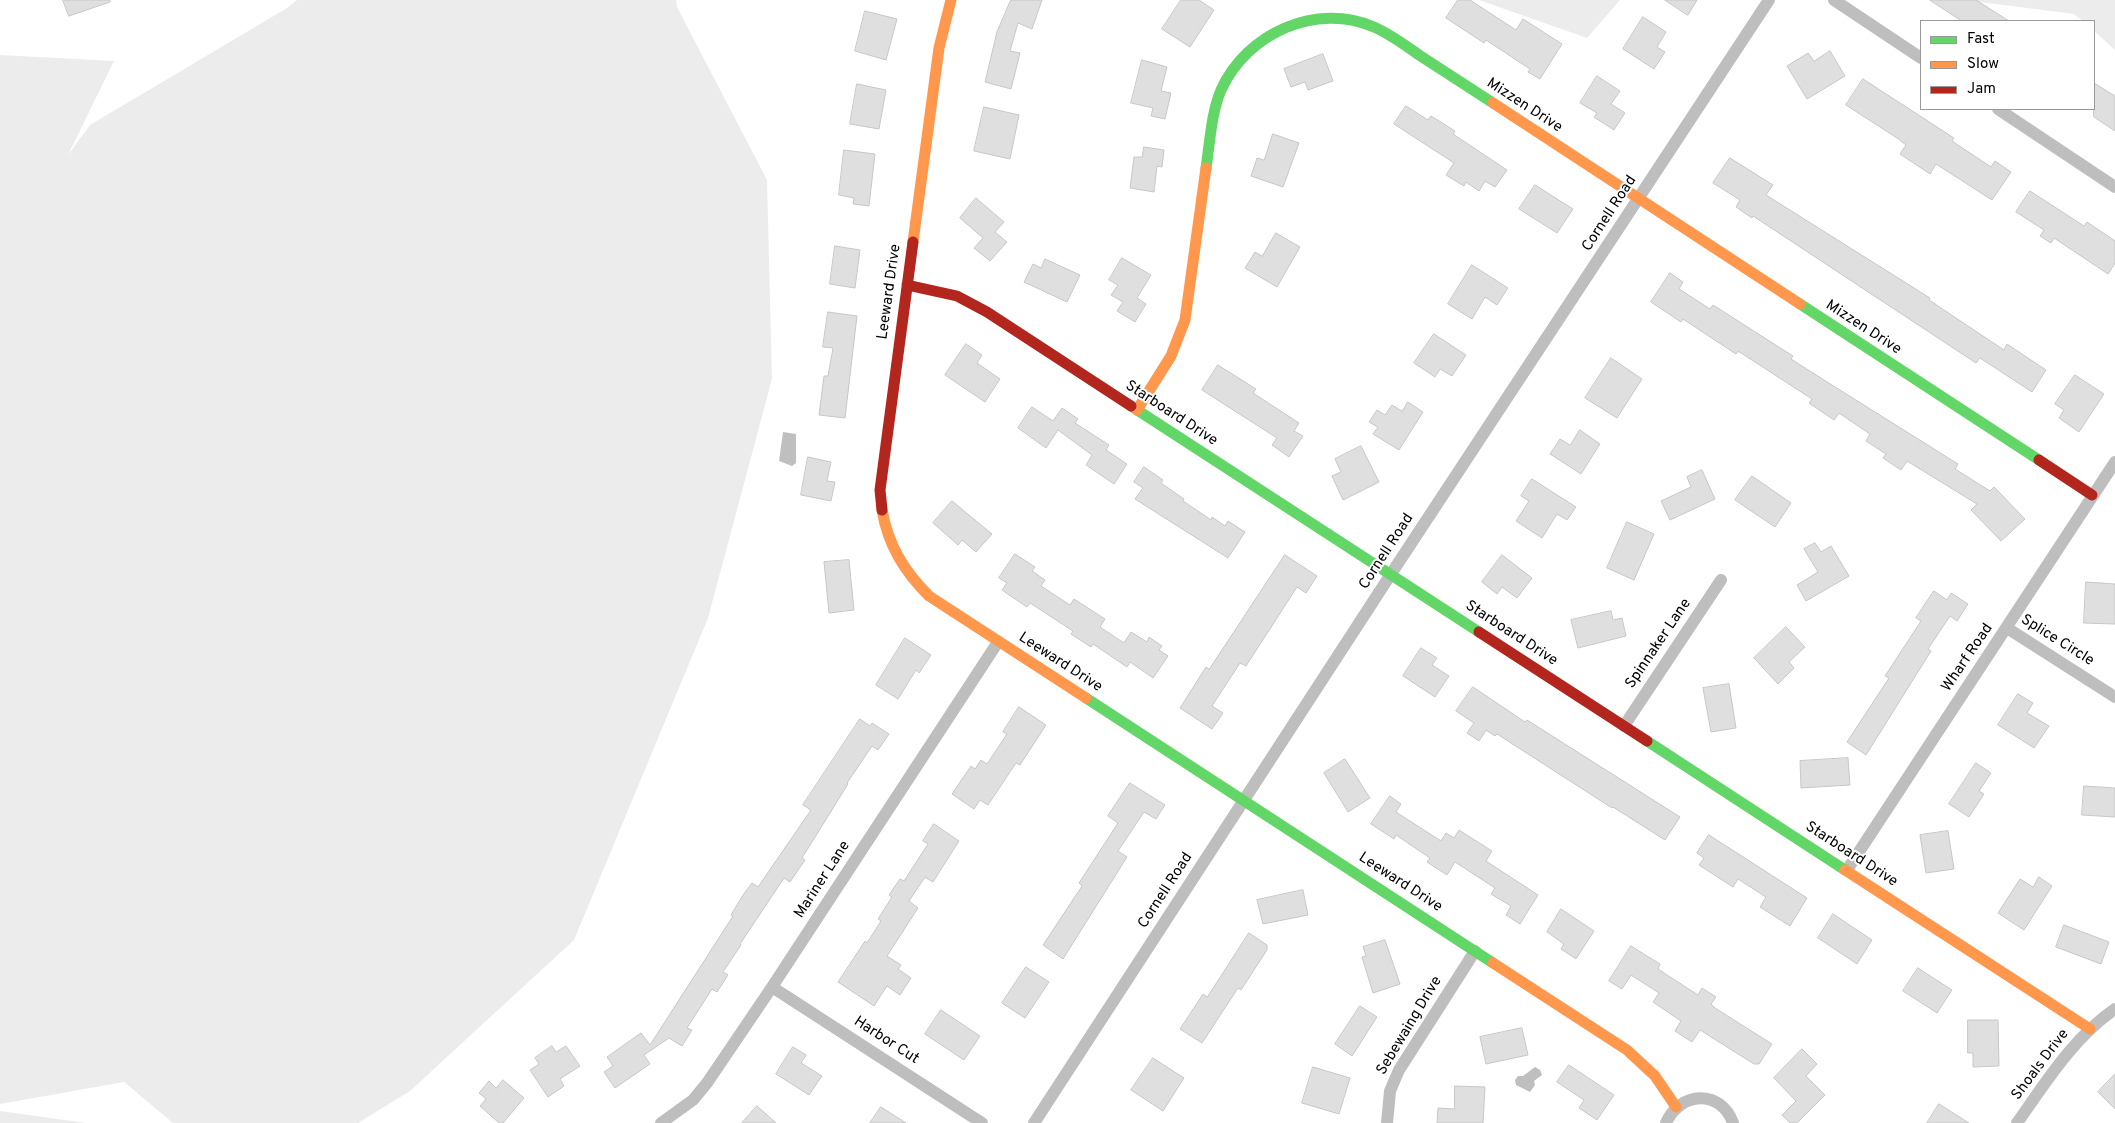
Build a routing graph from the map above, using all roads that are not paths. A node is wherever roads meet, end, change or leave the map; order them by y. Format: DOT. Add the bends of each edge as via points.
graph roads {
  1 [pos="951,0"];
  2 [pos="1769,0"];
  3 [pos="1834,0"];
  4 [pos="1920,57"];
  5 [pos="2000,110"];
  6 [pos="2115,187"];
  7 [pos="1639,200"];
  8 [pos="908,285"];
  9 [pos="1137,410"];
  10 [pos="2115,462"];
  11 [pos="2092,495"];
  12 [pos="1391,574"];
  13 [pos="1721,580"];
  14 [pos="2007,628"];
  15 [pos="998,642"];
  16 [pos="2115,697"];
  17 [pos="1624,726"];
  18 [pos="1244,801"];
  19 [pos="1847,870"];
  20 [pos="1475,951"];
  21 [pos="772,987"];
  22 [pos="2115,1009"];
  23 [pos="2090,1028"];
  24 [pos="1676,1107"];
  25 [pos="661,1123"];
  26 [pos="982,1123"];
  27 [pos="1034,1123"];
  28 [pos="1387,1123"];
  29 [pos="1666,1123"];
  30 [pos="1733,1123"];
  31 [pos="2017,1123"];
  1 -- 8 [label="street, Leeward Drive" via="939,48"];
  2 -- 7 [label="street, Cornell Road"];
  3 -- 4 [label="street"];
  5 -- 6 [label="street"];
  7 -- 9 [label="street, Mizzen Drive" via="1376,27 1351,20 1322,18 1278,30 1255,45 1233,69 1221,90 1212,126 1184,320 1166,367"];
  7 -- 11 [label="street, Mizzen Drive"];
  7 -- 12 [label="street, Cornell Road"];
  8 -- 9 [label="street, Starboard Drive" via="943,292 972,303"];
  8 -- 15 [label="street, Leeward Drive" via="880,490 883,521 893,550 918,586"];
  9 -- 12 [label="street, Starboard Drive"];
  10 -- 11 [label="street, Wharf Road"];
  11 -- 14 [label="street, Wharf Road"];
  12 -- 17 [label="street, Starboard Drive"];
  12 -- 18 [label="street, Cornell Road"];
  13 -- 17 [label="street, Spinnaker Lane"];
  14 -- 16 [label="street, Splice Circle"];
  14 -- 19 [label="street, Wharf Road"];
  15 -- 18 [label="street, Leeward Drive"];
  15 -- 21 [label="street, Mariner Lane"];
  17 -- 19 [label="street, Starboard Drive"];
  18 -- 20 [label="street, Leeward Drive"];
  18 -- 27 [label="street, Cornell Road"];
  19 -- 23 [label="street, Starboard Drive"];
  20 -- 24 [label="street, Leeward Drive" via="1640,1060"];
  20 -- 28 [label="street, Sebewaing Drive" via="1399,1070 1390,1091"];
  21 -- 25 [label="street, Mariner Lane" via="703,1087 684,1107"];
  21 -- 26 [label="street, Harbor Cut"];
  22 -- 23 [label="street, Shoals Drive"];
  23 -- 31 [label="street, Shoals Drive" via="2065,1056"];
  24 -- 29 [label="street"];
  24 -- 30 [label="street" via="1692,1099 1710,1100 1726,1110"];
}
